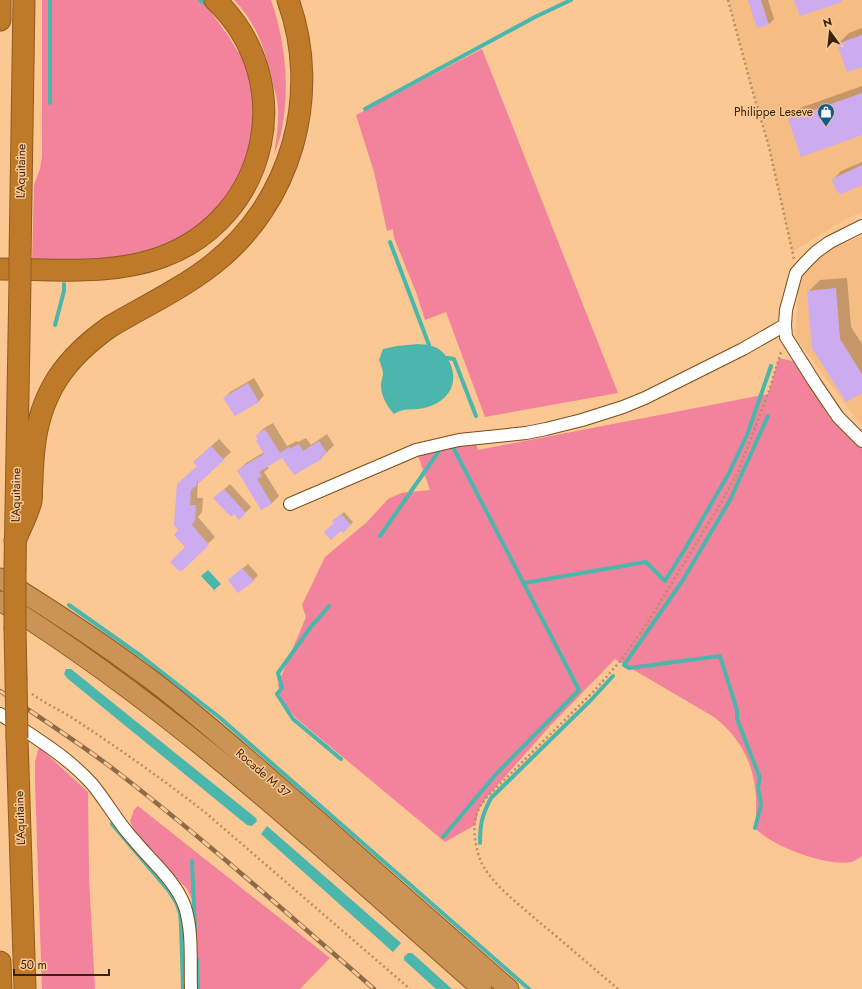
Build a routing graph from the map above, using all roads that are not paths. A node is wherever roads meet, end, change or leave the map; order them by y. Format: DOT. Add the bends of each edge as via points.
graph roads {
  1 [pos="0,0"];
  2 [pos="24,0"];
  3 [pos="215,0"];
  4 [pos="288,0"];
  5 [pos="0,20"];
  6 [pos="862,226"];
  7 [pos="0,269"];
  8 [pos="786,331"];
  9 [pos="862,441"];
  10 [pos="290,504"];
  11 [pos="15,541"];
  12 [pos="8,572"];
  13 [pos="0,601"];
  14 [pos="0,714"];
  15 [pos="0,962"];
  16 [pos="1,989"];
  17 [pos="25,989"];
  18 [pos="191,989"];
  19 [pos="482,989"];
  20 [pos="508,989"];
  1 -- 5 [label="highway"];
  2 -- 11 [label="highway, L'Aquitaine, bridge"];
  3 -- 7 [label="highway" via="230,16 250,49 257,67 264,103 264,123 254,167 230,210 216,224 183,248 133,265 105,269"];
  4 -- 11 [label="highway" via="299,38 302,94 291,154 281,179 255,223 213,265 193,280 110,326 82,347 56,378 43,405 34,458 31,500"];
  6 -- 8 [label="street" via="830,242 796,273 786,310"];
  8 -- 9 [label="street" via="815,383 838,417"];
  8 -- 10 [label="street" via="617,410 546,429 459,440 416,450"];
  11 -- 12 [label="highway, L'Aquitaine"];
  12 -- 17 [label="highway, L'Aquitaine, bridge" via="23,684 17,738"];
  12 -- 20 [label="highway, Rocade M 37" via="51,609 181,703"];
  13 -- 19 [label="highway, Rocade M 37" via="100,668 197,742"];
  14 -- 18 [label="street" via="48,746 91,784 133,840 176,888 185,908 190,931"];
  15 -- 16 [label="highway"];
}
